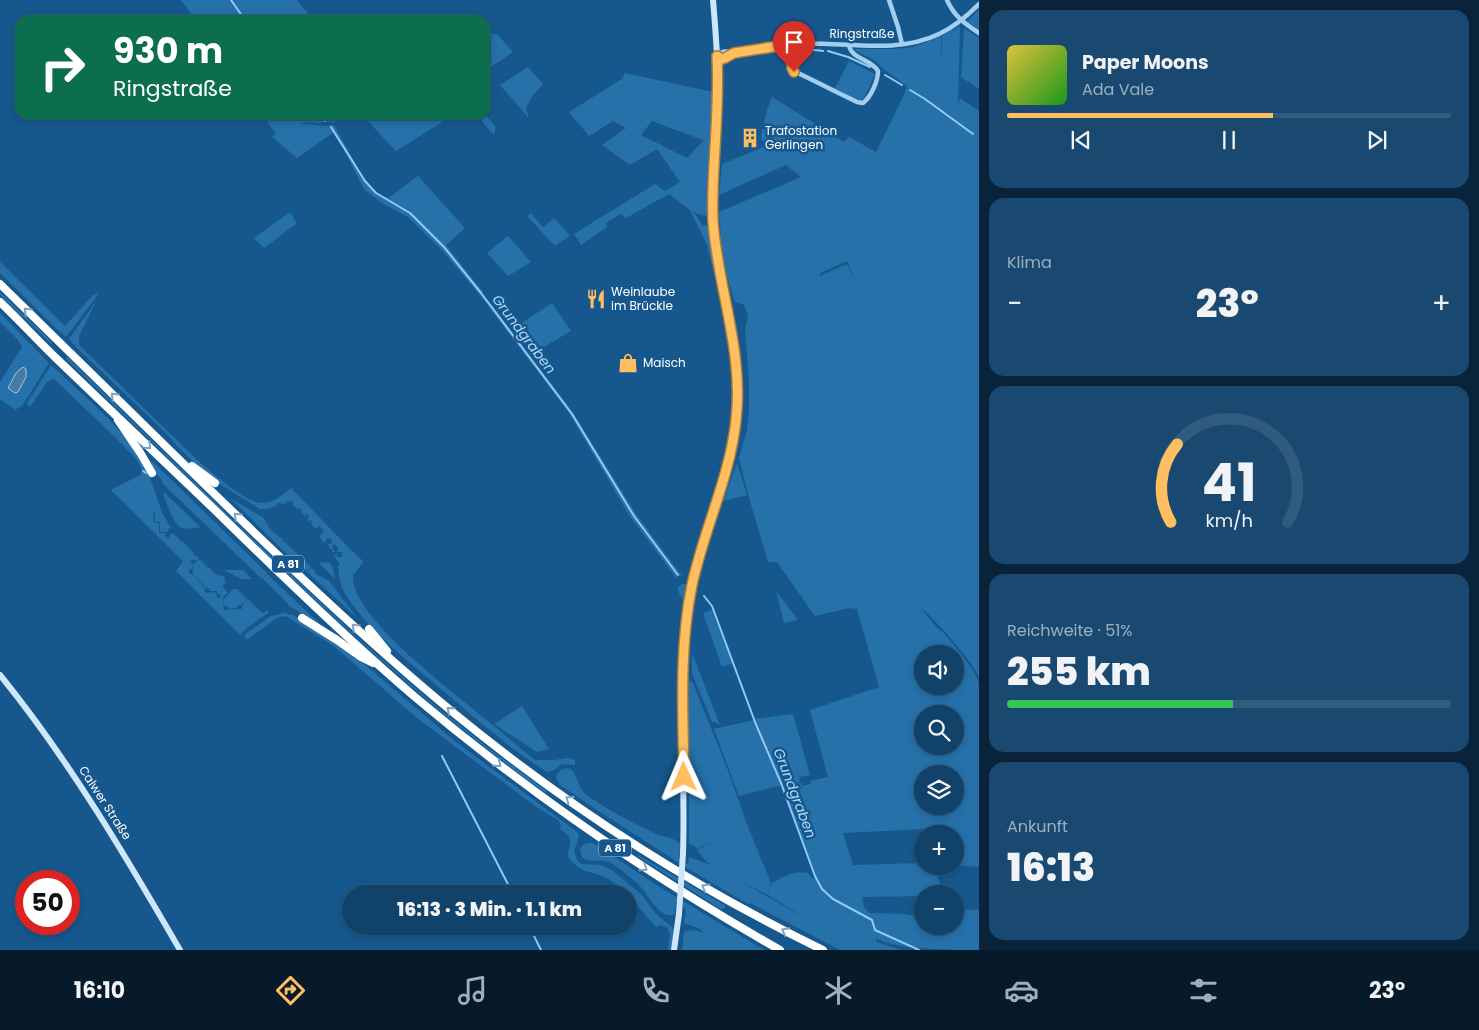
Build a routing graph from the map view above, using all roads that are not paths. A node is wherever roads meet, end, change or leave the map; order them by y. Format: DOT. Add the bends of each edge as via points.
graph roads {
  1 [pos="713,0"];
  2 [pos="889,0"];
  3 [pos="947,0"];
  4 [pos="979,4"];
  5 [pos="960,20"];
  6 [pos="979,33"];
  7 [pos="791,44"];
  8 [pos="902,44"];
  9 [pos="849,45"];
  10 [pos="717,56"];
  11 [pos="0,284"];
  12 [pos="0,302"];
  13 [pos="113,412"];
  14 [pos="174,454"];
  15 [pos="152,473"];
  16 [pos="215,483"];
  17 [pos="302,618"];
  18 [pos="369,629"];
  19 [pos="382,667"];
  20 [pos="405,671"];
  21 [pos="0,675"];
  22 [pos="180,950"];
  23 [pos="674,950"];
  24 [pos="780,950"];
  25 [pos="823,950"];
  1 -- 10 [label="main road"];
  2 -- 8 [label="street"];
  3 -- 5 [label="street"];
  4 -- 5 [label="street, Ringstraße"];
  5 -- 6 [label="street"];
  5 -- 8 [label="street, Ringstraße" via="938,35"];
  7 -- 9 [label="street, Ringstraße"];
  7 -- 9 [label="street" via="794,72 863,103 878,71 873,64 854,54"];
  7 -- 10 [label="street, Ringstraße" via="734,53 726,51"];
  8 -- 9 [label="street, Ringstraße"];
  10 -- 23 [label="main road, bridge" via="713,222 736,355 738,400 730,455 697,564 685,635 683,853"];
  14 -- 11 [label="highway, A 81, one-way"];
  12 -- 13 [label="highway, A 81"];
  13 -- 15 [label="highway"];
  13 -- 19 [label="highway, A 81, one-way"];
  14 -- 16 [label="highway"];
  20 -- 14 [label="highway, A 81, one-way"];
  17 -- 19 [label="highway" via="360,657"];
  18 -- 20 [label="highway"];
  19 -- 24 [label="highway, A 81, one-way" via="506,770 588,830 674,887"];
  25 -- 20 [label="highway, A 81, one-way" via="707,888 599,821 489,741"];
  21 -- 22 [label="main road, Calwer Straße" via="77,780 128,859"];
}
